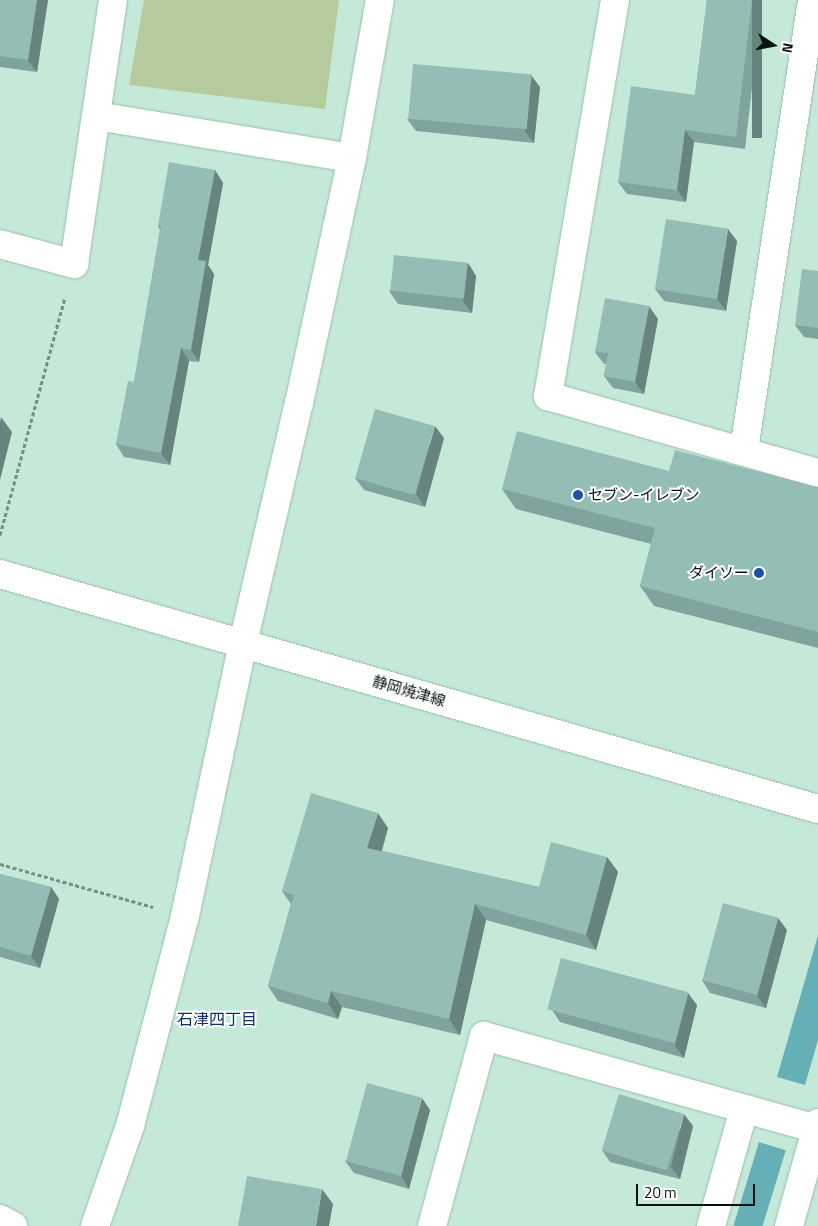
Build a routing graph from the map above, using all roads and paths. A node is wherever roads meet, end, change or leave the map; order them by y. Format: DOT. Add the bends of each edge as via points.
graph roads {
  1 [pos="113,0"];
  2 [pos="380,0"];
  3 [pos="615,0"];
  4 [pos="812,0"];
  5 [pos="98,116"];
  6 [pos="352,158"];
  7 [pos="0,244"];
  8 [pos="74,264"];
  9 [pos="744,450"];
  10 [pos="818,473"];
  11 [pos="0,536"];
  12 [pos="0,574"];
  13 [pos="243,643"];
  14 [pos="818,809"];
  15 [pos="0,864"];
  16 [pos="185,916"];
  17 [pos="744,1109"];
  18 [pos="818,1127"];
  19 [pos="0,1219"];
  20 [pos="13,1226"];
  21 [pos="95,1226"];
  22 [pos="432,1226"];
  23 [pos="711,1226"];
  24 [pos="789,1226"];
  1 -- 5 [label="street"];
  2 -- 6 [label="street"];
  3 -- 9 [label="street" via="548,396"];
  4 -- 9 [label="street"];
  5 -- 6 [label="street"];
  5 -- 8 [label="street"];
  6 -- 13 [label="street"];
  7 -- 8 [label="street"];
  8 -- 11 [label="path"];
  9 -- 10 [label="street"];
  12 -- 13 [label="street, 静岡焼津線"];
  13 -- 14 [label="street, 静岡焼津線"];
  13 -- 16 [label="street"];
  15 -- 16 [label="path"];
  16 -- 21 [label="street" via="130,1126"];
  17 -- 18 [label="street"];
  17 -- 22 [label="street" via="484,1036"];
  17 -- 23 [label="street"];
  18 -- 24 [label="street"];
  19 -- 20 [label="street"];
}
